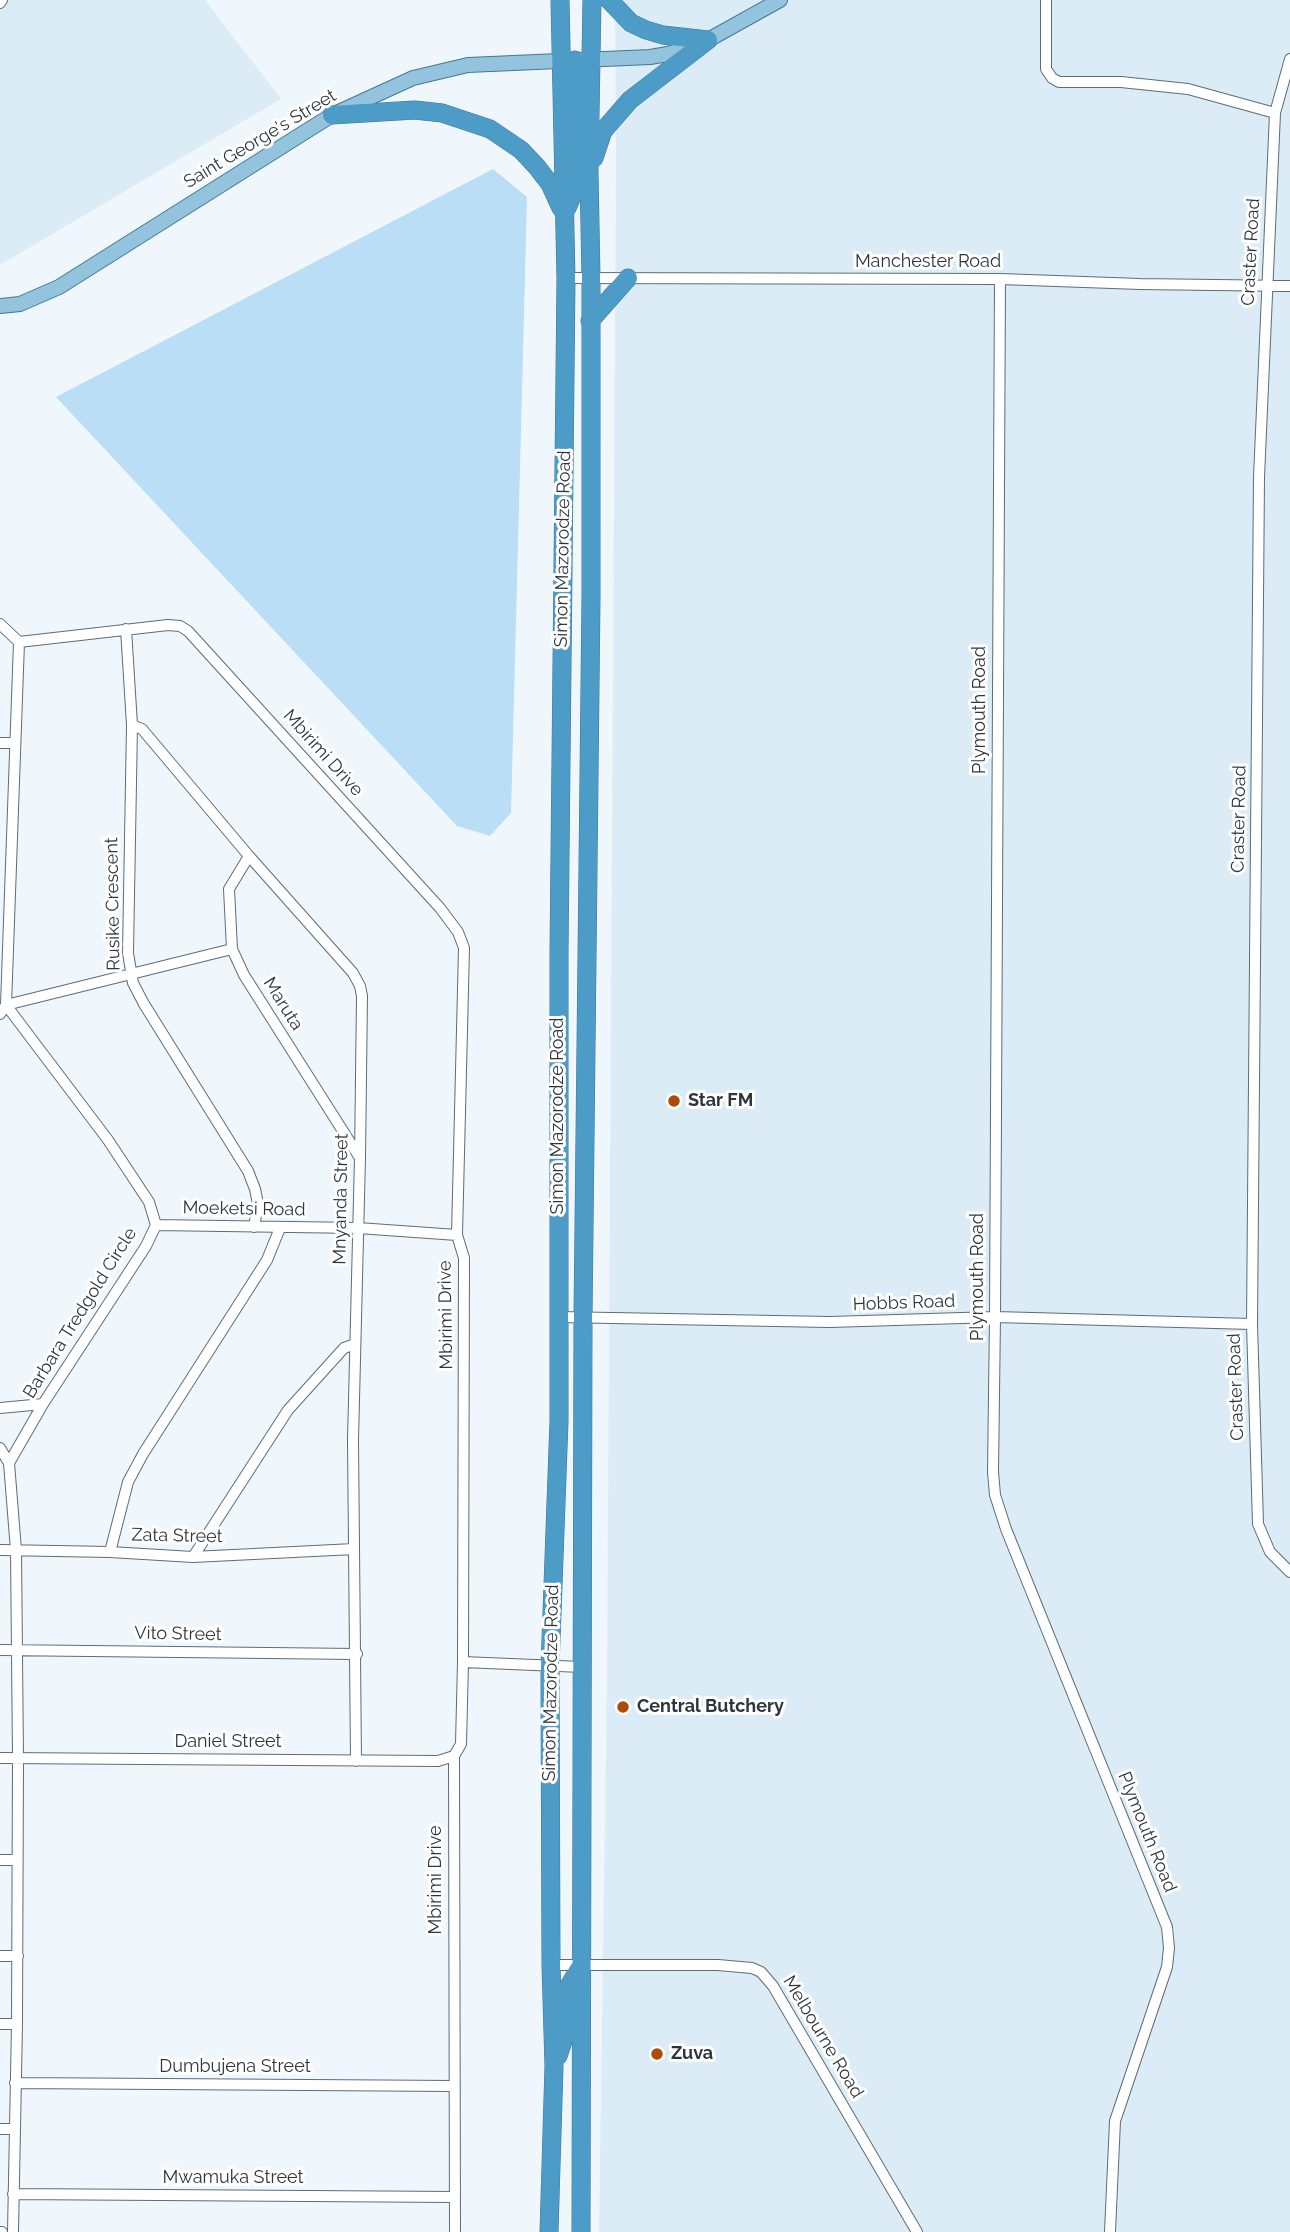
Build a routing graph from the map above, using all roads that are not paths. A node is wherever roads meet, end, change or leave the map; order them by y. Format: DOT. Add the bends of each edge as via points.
graph roads {
  1 [pos="560,0"];
  2 [pos="592,0"];
  3 [pos="610,0"];
  4 [pos="780,0"];
  5 [pos="1046,0"];
  6 [pos="708,40"];
  7 [pos="1290,59"];
  8 [pos="575,60"];
  9 [pos="1275,113"];
  10 [pos="332,115"];
  11 [pos="589,172"];
  12 [pos="564,215"];
  13 [pos="566,278"];
  14 [pos="628,278"];
  15 [pos="591,279"];
  16 [pos="1000,279"];
  17 [pos="1266,286"];
  18 [pos="1290,286"];
  19 [pos="0,306"];
  20 [pos="590,321"];
  21 [pos="565,372"];
  22 [pos="0,624"];
  23 [pos="126,629"];
  24 [pos="19,642"];
  25 [pos="132,725"];
  26 [pos="0,743"];
  27 [pos="15,743"];
  28 [pos="249,856"];
  29 [pos="232,948"];
  30 [pos="132,974"];
  31 [pos="3,1009"];
  32 [pos="360,1158"];
  33 [pos="156,1225"];
  34 [pos="254,1227"];
  35 [pos="280,1227"];
  36 [pos="358,1228"];
  37 [pos="457,1235"];
  38 [pos="558,1317"];
  39 [pos="583,1317"];
  40 [pos="995,1317"];
  41 [pos="1252,1324"];
  42 [pos="355,1344"];
  43 [pos="43,1404"];
  44 [pos="0,1408"];
  45 [pos="559,1421"];
  46 [pos="0,1448"];
  47 [pos="9,1463"];
  48 [pos="354,1549"];
  49 [pos="0,1550"];
  50 [pos="16,1550"];
  51 [pos="110,1552"];
  52 [pos="193,1557"];
  53 [pos="1290,1572"];
  54 [pos="0,1650"];
  55 [pos="17,1650"];
  56 [pos="356,1654"];
  57 [pos="463,1662"];
  58 [pos="550,1667"];
  59 [pos="582,1667"];
  60 [pos="454,1756"];
  61 [pos="0,1758"];
  62 [pos="18,1758"];
  63 [pos="356,1761"];
  64 [pos="0,1860"];
  65 [pos="17,1860"];
  66 [pos="0,1956"];
  67 [pos="18,1956"];
  68 [pos="551,1965"];
  69 [pos="580,1966"];
  70 [pos="0,2024"];
  71 [pos="18,2024"];
  72 [pos="554,2066"];
  73 [pos="15,2083"];
  74 [pos="454,2086"];
  75 [pos="0,2129"];
  76 [pos="15,2129"];
  77 [pos="13,2194"];
  78 [pos="454,2197"];
  79 [pos="13,2232"];
  80 [pos="455,2232"];
  81 [pos="548,2232"];
  82 [pos="581,2232"];
  83 [pos="917,2232"];
  84 [pos="1110,2232"];
  1 -- 8 [label="highway, Simon Mazorodze Road"];
  2 -- 8 [label="highway, Simon Mazorodze Road"];
  3 -- 6 [label="highway" via="631,23 646,30"];
  4 -- 6 [label="main road, Saint George's Street"];
  5 -- 9 [label="street" via="1046,69 1059,82 1188,89"];
  6 -- 8 [label="main road, Saint George's Street" via="650,57"];
  6 -- 11 [label="highway" via="614,117 603,131"];
  7 -- 9 [label="street, Craster Road"];
  8 -- 10 [label="main road, Saint George's Street" via="442,70 413,78"];
  8 -- 11 [label="highway, Simon Mazorodze Road"];
  8 -- 12 [label="highway, Simon Mazorodze Road"];
  9 -- 17 [label="street, Craster Road"];
  10 -- 12 [label="highway" via="415,110 442,113 490,129 537,167"];
  10 -- 19 [label="main road, Saint George's Street" via="59,287 20,304"];
  11 -- 15 [label="highway, Simon Mazorodze Road"];
  12 -- 13 [label="highway, Simon Mazorodze Road"];
  13 -- 15 [label="street, Manchester Road"];
  13 -- 21 [label="highway, Simon Mazorodze Road"];
  14 -- 15 [label="street, Manchester Road"];
  14 -- 16 [label="street, Manchester Road"];
  14 -- 20 [label="highway"];
  15 -- 20 [label="highway, Simon Mazorodze Road"];
  15 -- 21 [label="highway" via="580,289 580,337"];
  16 -- 17 [label="street, Manchester Road"];
  16 -- 40 [label="street, Plymouth Road"];
  17 -- 18 [label="street, Manchester Road"];
  17 -- 41 [label="street, Craster Road" via="1259,477"];
  20 -- 39 [label="highway, Simon Mazorodze Road"];
  21 -- 38 [label="highway, Simon Mazorodze Road"];
  22 -- 24 [label="street"];
  23 -- 24 [label="street, Mbirimi Drive"];
  23 -- 25 [label="street, Rusike Crescent"];
  23 -- 37 [label="street, Mbirimi Drive" via="168,625 188,631 458,932 464,948"];
  24 -- 27 [label="street"];
  25 -- 28 [label="street, Mnyanda Street" via="142,729"];
  25 -- 30 [label="street, Rusike Crescent" via="128,940"];
  26 -- 27 [label="street"];
  27 -- 31 [label="street"];
  28 -- 29 [label="street, Maruta" via="229,889"];
  28 -- 32 [label="street, Mnyanda Street" via="360,986"];
  29 -- 30 [label="street"];
  29 -- 32 [label="street, Maruta" via="244,975"];
  30 -- 31 [label="street"];
  30 -- 34 [label="street, Rusike Crescent" via="144,1004 248,1171 258,1204"];
  31 -- 33 [label="street, Barbara Tredgold Circle" via="126,1167 149,1202"];
  32 -- 36 [label="street, Mnyanda Street"];
  33 -- 34 [label="street, Moeketsi Road"];
  33 -- 43 [label="street, Barbara Tredgold Circle"];
  34 -- 35 [label="street, Moeketsi Road"];
  35 -- 36 [label="street, Moeketsi Road"];
  35 -- 51 [label="street" via="267,1260 128,1482"];
  36 -- 37 [label="street, Moeketsi Road"];
  36 -- 42 [label="street, Mnyanda Street"];
  37 -- 57 [label="street, Mbirimi Drive" via="464,1258"];
  38 -- 39 [label="street, Hobbs Road"];
  38 -- 45 [label="highway, Simon Mazorodze Road"];
  39 -- 40 [label="street, Hobbs Road" via="830,1322"];
  39 -- 45 [label="highway" via="571,1338 572,1385"];
  39 -- 59 [label="highway, Simon Mazorodze Road"];
  40 -- 41 [label="street, Hobbs Road"];
  40 -- 84 [label="street, Plymouth Road" via="995,1495 1167,1927 1167,1967 1113,2132"];
  41 -- 53 [label="street, Craster Road" via="1258,1524 1270,1552"];
  42 -- 48 [label="street, Mnyanda Street"];
  42 -- 52 [label="street" via="344,1348 288,1410"];
  43 -- 44 [label="street"];
  43 -- 47 [label="street, Barbara Tredgold Circle"];
  45 -- 58 [label="highway, Simon Mazorodze Road"];
  46 -- 47 [label="street"];
  47 -- 50 [label="street"];
  48 -- 52 [label="street, Zata Street"];
  48 -- 56 [label="street, Mnyanda Street"];
  49 -- 50 [label="street, Zata Street"];
  50 -- 51 [label="street, Zata Street"];
  50 -- 55 [label="street"];
  51 -- 52 [label="street, Zata Street"];
  54 -- 55 [label="street, Vito Street"];
  55 -- 56 [label="street, Vito Street"];
  55 -- 62 [label="street"];
  56 -- 63 [label="street, Mnyanda Street"];
  57 -- 58 [label="street"];
  57 -- 60 [label="street, Mbirimi Drive" via="461,1744"];
  58 -- 59 [label="street"];
  58 -- 68 [label="highway, Simon Mazorodze Road"];
  59 -- 69 [label="highway, Simon Mazorodze Road"];
  60 -- 63 [label="street, Daniel Street" via="438,1761"];
  60 -- 74 [label="street, Mbirimi Drive"];
  61 -- 62 [label="street, Daniel Street"];
  62 -- 63 [label="street, Daniel Street"];
  62 -- 65 [label="street"];
  64 -- 65 [label="street"];
  65 -- 67 [label="street"];
  66 -- 67 [label="street"];
  67 -- 71 [label="street"];
  68 -- 69 [label="street, Melbourne Road"];
  68 -- 72 [label="highway, Simon Mazorodze Road"];
  69 -- 72 [label="highway" via="569,1986 566,2032"];
  69 -- 82 [label="highway, Simon Mazorodze Road"];
  69 -- 83 [label="street, Melbourne Road" via="718,1965 761,1972"];
  70 -- 71 [label="street"];
  71 -- 73 [label="street"];
  72 -- 81 [label="highway, Simon Mazorodze Road"];
  73 -- 74 [label="street, Dumbujena Street"];
  73 -- 76 [label="street"];
  74 -- 78 [label="street, Mbirimi Drive"];
  75 -- 76 [label="street"];
  76 -- 77 [label="street"];
  77 -- 78 [label="street, Mwamuka Street"];
  77 -- 79 [label="street"];
  78 -- 80 [label="street, Mbirimi Drive"];
}
